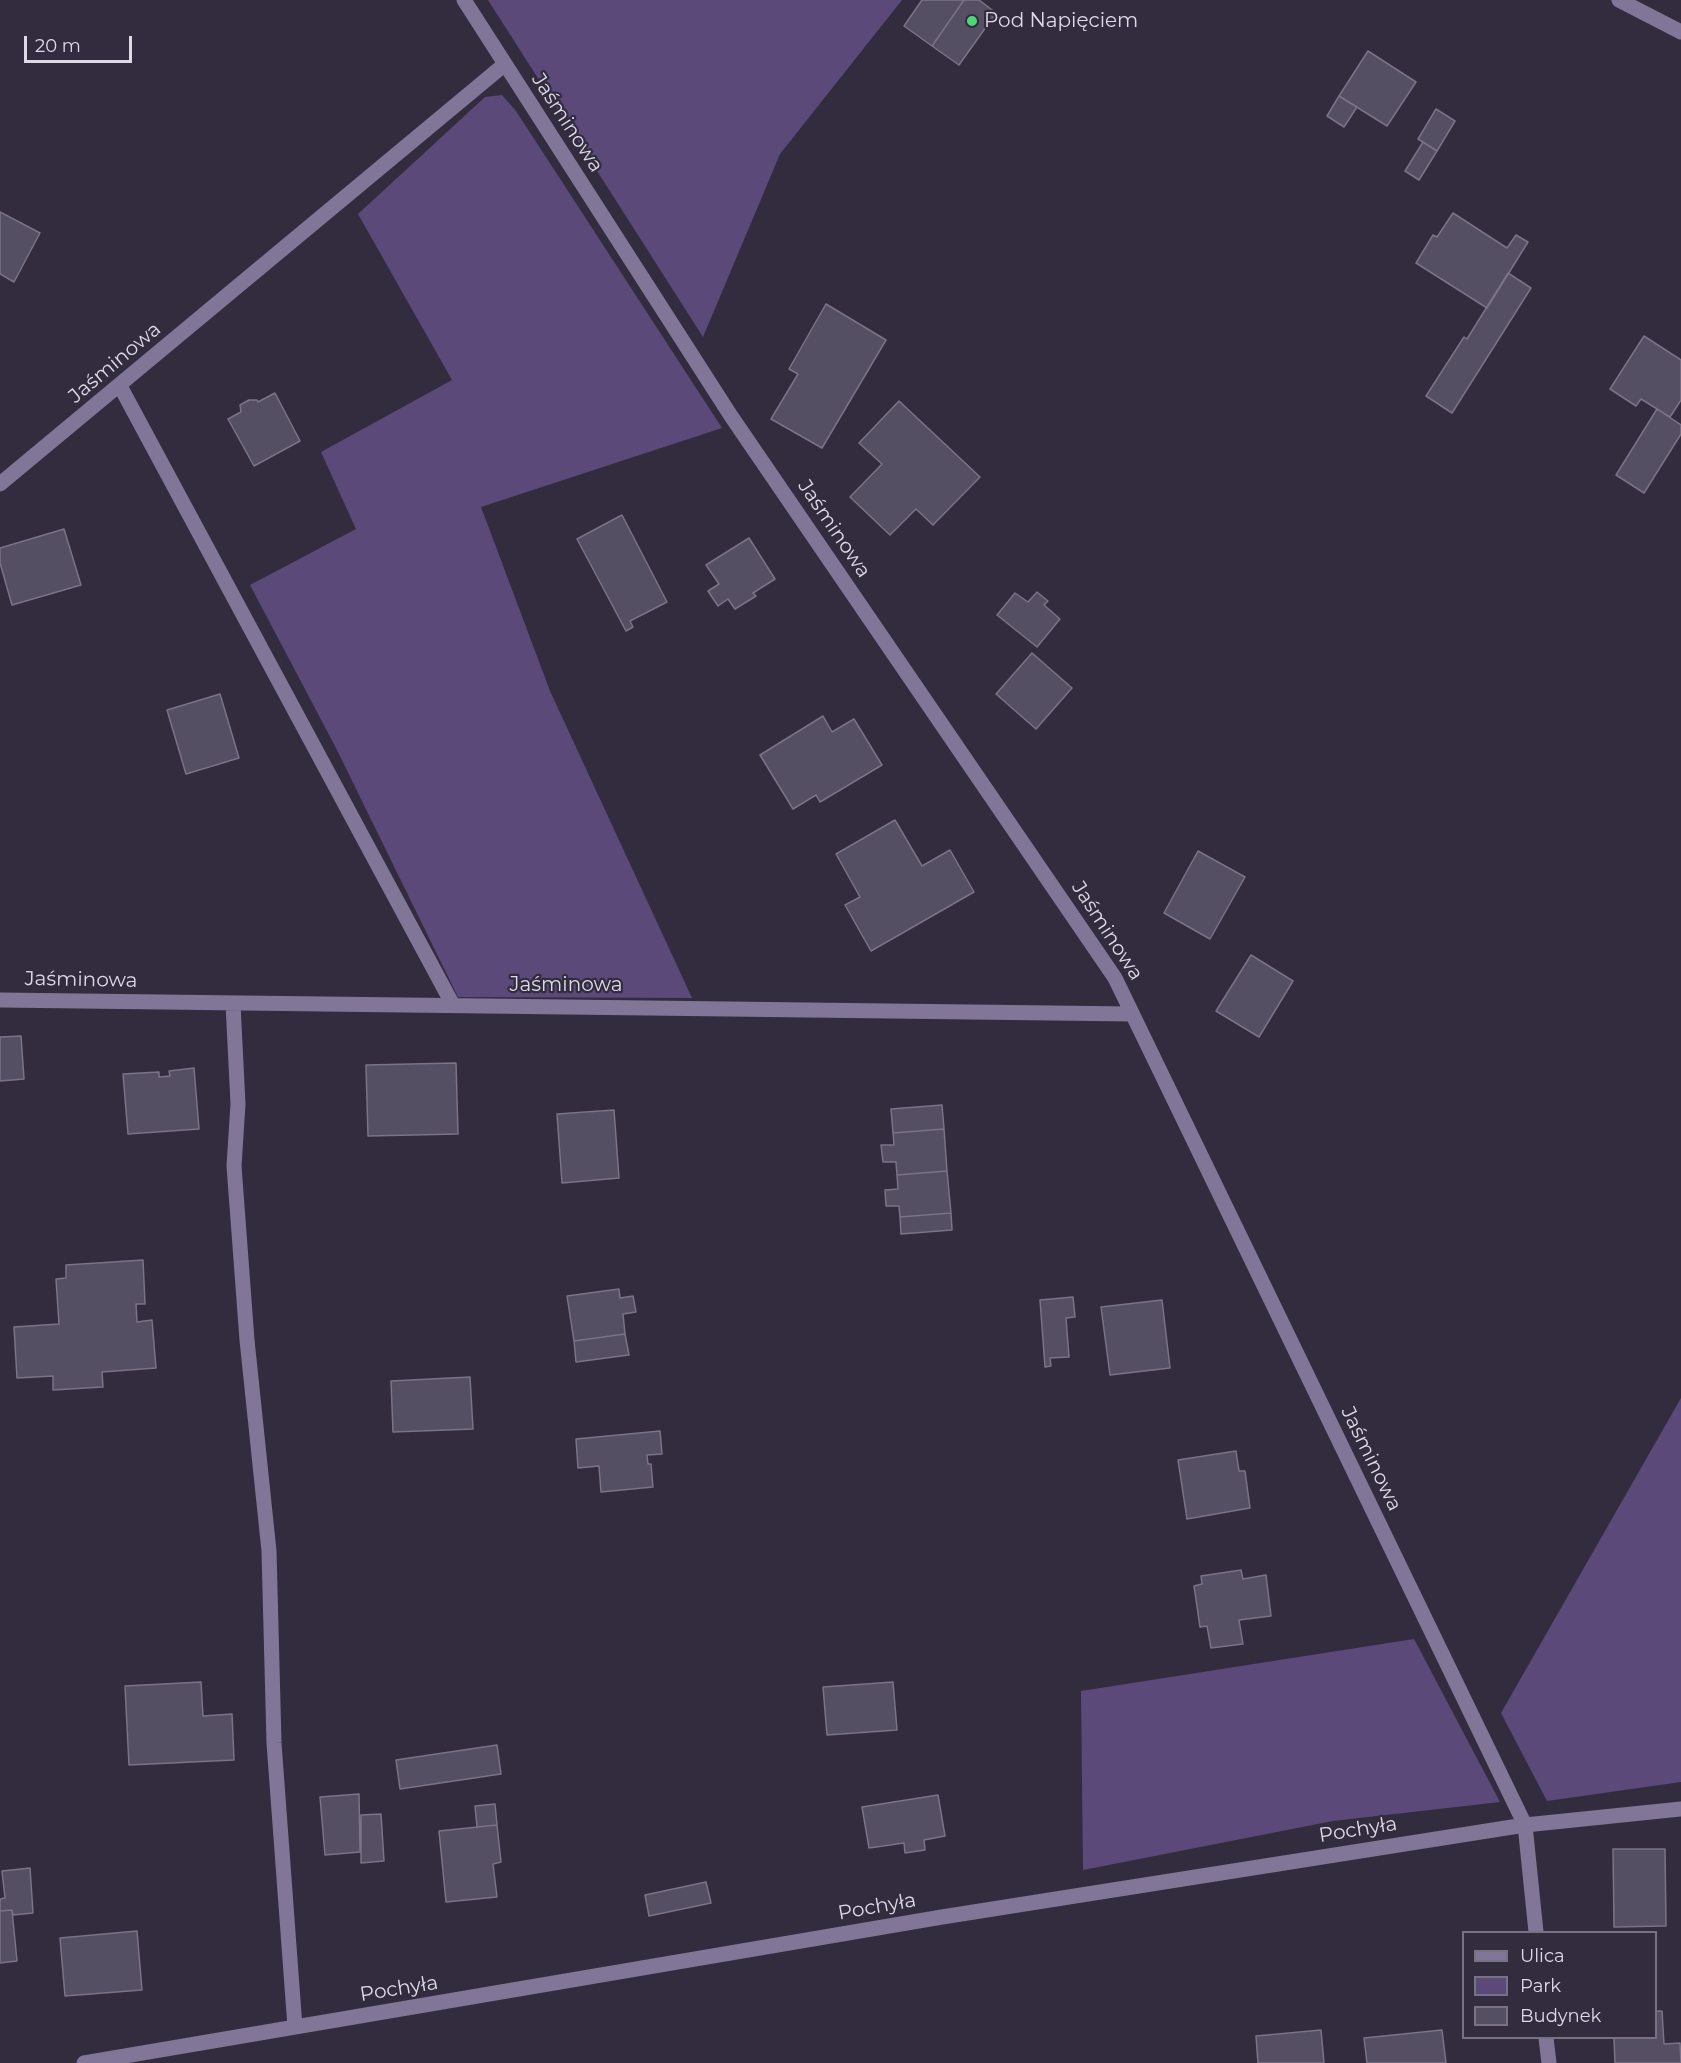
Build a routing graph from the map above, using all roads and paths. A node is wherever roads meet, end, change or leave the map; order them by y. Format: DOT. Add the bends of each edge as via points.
graph roads {
  1 [pos="464,0"];
  2 [pos="1619,0"];
  3 [pos="1681,32"];
  4 [pos="505,64"];
  5 [pos="120,386"];
  6 [pos="0,484"];
  7 [pos="0,1000"];
  8 [pos="233,1004"];
  9 [pos="453,1005"];
  10 [pos="1132,1014"];
  11 [pos="1681,1809"];
  12 [pos="1525,1825"];
  13 [pos="1536,1931"];
  14 [pos="295,2027"];
  15 [pos="1546,2039"];
  16 [pos="84,2063"];
  17 [pos="1549,2063"];
  1 -- 4 [label="street, Jaśminowa"];
  2 -- 3 [label="street"];
  4 -- 5 [label="street, Jaśminowa"];
  4 -- 10 [label="street, Jaśminowa" via="731,416 1115,978"];
  5 -- 6 [label="street, Jaśminowa"];
  5 -- 9 [label="street"];
  7 -- 8 [label="street, Jaśminowa"];
  8 -- 9 [label="street, Jaśminowa"];
  8 -- 14 [label="street" via="238,1104 234,1166 269,1551 274,1743"];
  9 -- 10 [label="street, Jaśminowa"];
  10 -- 12 [label="street, Jaśminowa"];
  11 -- 12 [label="street, Pochyła"];
  12 -- 13 [label="street, Jaśminowa"];
  12 -- 14 [label="street, Pochyła" via="942,1917"];
  14 -- 16 [label="street, Pochyła"];
  15 -- 17 [label="street"];
}
